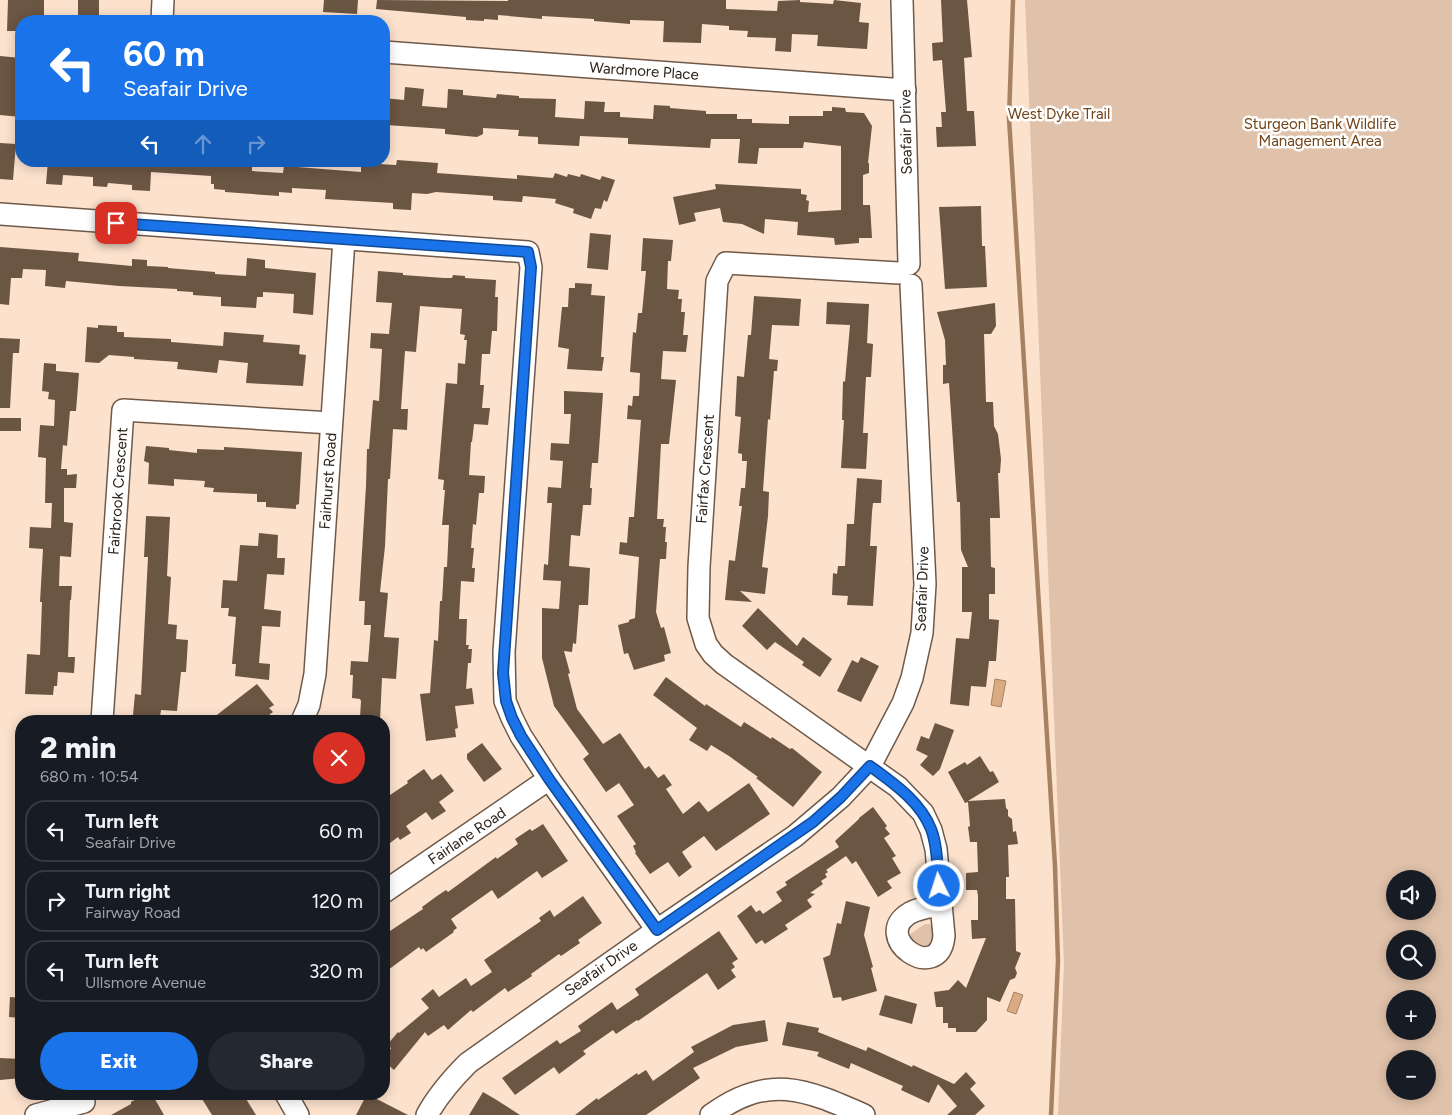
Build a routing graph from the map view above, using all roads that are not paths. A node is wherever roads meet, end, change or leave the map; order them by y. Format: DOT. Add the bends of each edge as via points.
graph roads {
  1 [pos="163,0"];
  2 [pos="902,0"];
  3 [pos="162,15"];
  4 [pos="390,52"];
  5 [pos="905,90"];
  6 [pos="0,214"];
  7 [pos="344,239"];
  8 [pos="906,274"];
  9 [pos="331,423"];
  10 [pos="102,715"];
  11 [pos="305,715"];
  12 [pos="870,766"];
  13 [pos="549,779"];
  14 [pos="390,888"];
  15 [pos="940,904"];
  16 [pos="657,930"];
  17 [pos="289,1100"];
  18 [pos="85,1104"];
  19 [pos="36,1115"];
  20 [pos="298,1115"];
  21 [pos="427,1115"];
  22 [pos="711,1115"];
  23 [pos="864,1115"];
  1 -- 3 [label="street"];
  2 -- 5 [label="street, Seafair Drive"];
  4 -- 5 [label="street, Wardmore Place"];
  5 -- 8 [label="street, Seafair Drive"];
  6 -- 7 [label="street"];
  7 -- 9 [label="street, Fairhurst Road"];
  7 -- 13 [label="street" via="528,252 531,267 504,680 512,718"];
  8 -- 12 [label="street, Seafair Drive" via="920,460 925,607 912,678 903,703"];
  8 -- 12 [label="street, Fairfax Crescent" via="726,263 717,282 699,568 698,618 706,644 713,654 742,677"];
  9 -- 10 [label="street, Fairbrook Crescent" via="123,410"];
  9 -- 11 [label="street, Fairhurst Road" via="315,674"];
  12 -- 15 [label="street" via="898,786 923,813 936,849"];
  12 -- 16 [label="street, Seafair Drive" via="807,827"];
  13 -- 14 [label="street, Fairlane Road"];
  13 -- 16 [label="street"];
  16 -- 21 [label="street, Seafair Drive" via="468,1063"];
  17 -- 20 [label="street"];
  18 -- 19 [label="street"];
  22 -- 23 [label="street" via="726,1104 758,1090 780,1089 812,1093"];
}
